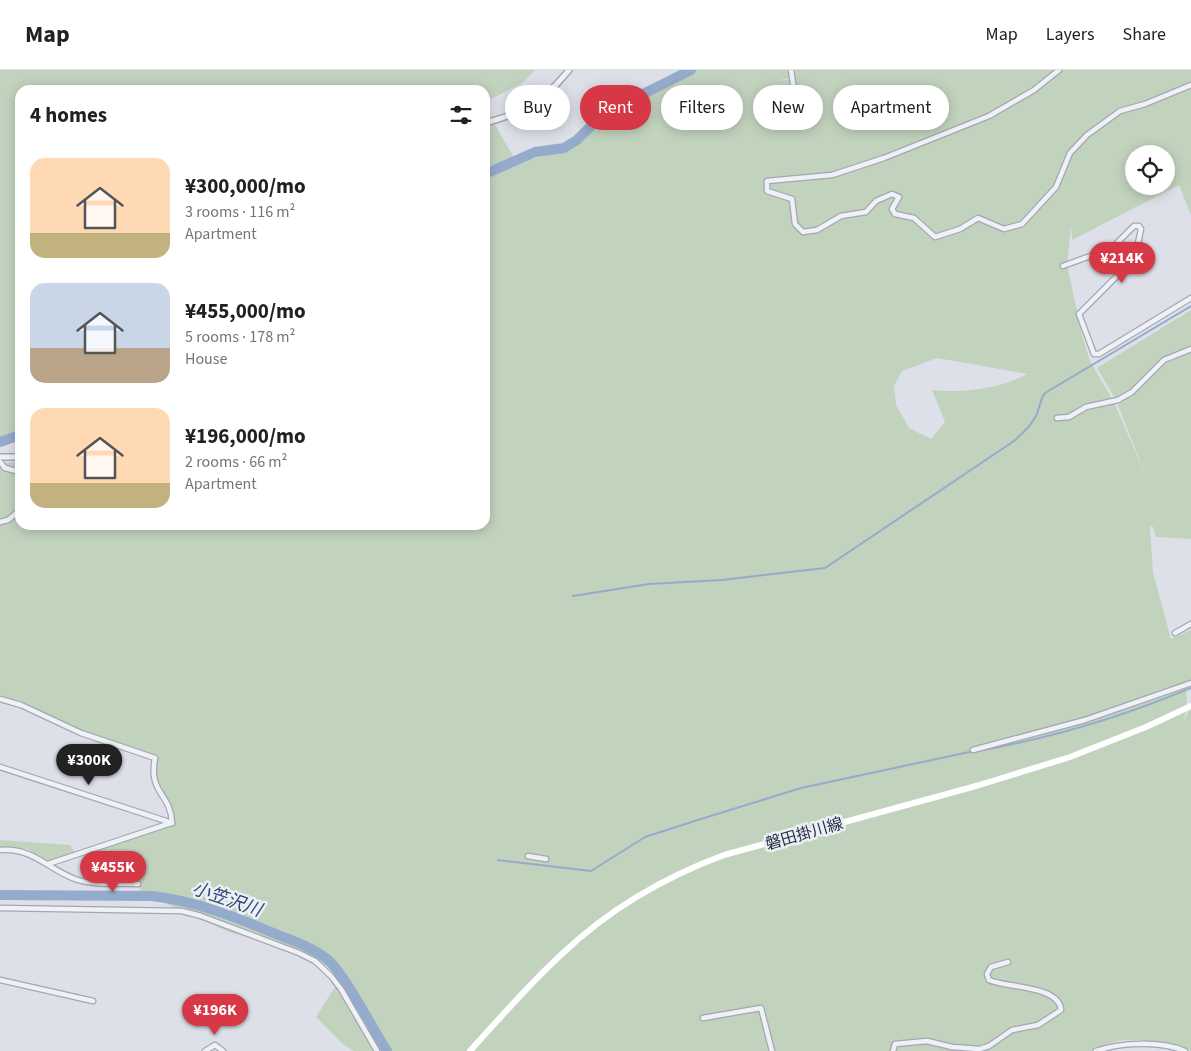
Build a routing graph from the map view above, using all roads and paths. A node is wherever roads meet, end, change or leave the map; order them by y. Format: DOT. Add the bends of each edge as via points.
graph roads {
  1 [pos="569,70"];
  2 [pos="791,70"];
  3 [pos="1059,70"];
  4 [pos="793,85"];
  5 [pos="1191,85"];
  6 [pos="490,121"];
  7 [pos="1063,266"];
  8 [pos="1191,298"];
  9 [pos="1191,349"];
  10 [pos="1057,418"];
  11 [pos="0,457"];
  12 [pos="15,458"];
  13 [pos="0,462"];
  14 [pos="15,471"];
  15 [pos="15,514"];
  16 [pos="0,522"];
  17 [pos="1191,624"];
  18 [pos="1174,633"];
  19 [pos="1191,683"];
  20 [pos="0,699"];
  21 [pos="1191,706"];
  22 [pos="973,750"];
  23 [pos="0,767"];
  24 [pos="172,823"];
  25 [pos="0,850"];
  26 [pos="528,856"];
  27 [pos="546,859"];
  28 [pos="48,864"];
  29 [pos="138,884"];
  30 [pos="0,908"];
  31 [pos="1008,962"];
  32 [pos="0,980"];
  33 [pos="93,1001"];
  34 [pos="703,1018"];
  35 [pos="1140,1046"];
  36 [pos="205,1051"];
  37 [pos="223,1051"];
  38 [pos="377,1051"];
  39 [pos="470,1051"];
  40 [pos="772,1051"];
  41 [pos="892,1051"];
  42 [pos="1096,1051"];
  43 [pos="1142,1051"];
  44 [pos="1185,1051"];
  1 -- 6 [label="street" via="551,92 531,108"];
  2 -- 4 [label="street"];
  3 -- 5 [label="street" via="1034,90 980,120 832,175 767,181 767,190 792,199 795,224 803,232 817,230 841,216 866,212 876,201 892,194 899,197 892,209 895,214 914,218 935,237 960,230 978,218 1009,229 1022,224 1056,187 1070,153 1087,135 1120,111"];
  7 -- 8 [label="street" via="1112,248 1134,226 1141,230 1135,258 1079,314 1094,354"];
  9 -- 10 [label="street" via="1164,360 1132,392 1118,400"];
  11 -- 12 [label="street"];
  13 -- 14 [label="street"];
  15 -- 16 [label="street"];
  17 -- 18 [label="street"];
  19 -- 22 [label="street" via="1094,717"];
  20 -- 24 [label="street" via="21,705 81,733 155,758 154,784 170,806"];
  21 -- 39 [label="main road, 磐田掛川線" via="1070,757 724,855 692,867 619,908 563,953"];
  23 -- 24 [label="street"];
  24 -- 28 [label="street"];
  25 -- 28 [label="street" via="22,851"];
  26 -- 27 [label="street"];
  28 -- 29 [label="street" via="82,881"];
  30 -- 38 [label="street" via="182,911 299,953 315,961 332,976"];
  31 -- 41 [label="street" via="991,967 987,974 989,980 1039,991 1054,998 1061,1010 1038,1025 1012,1030 980,1049 914,1041 895,1044"];
  32 -- 33 [label="street"];
  34 -- 40 [label="street" via="761,1008"];
  35 -- 42 [label="street"];
  35 -- 43 [label="street"];
  35 -- 44 [label="street" via="1169,1046"];
  36 -- 37 [label="street" via="215,1045"];
}
